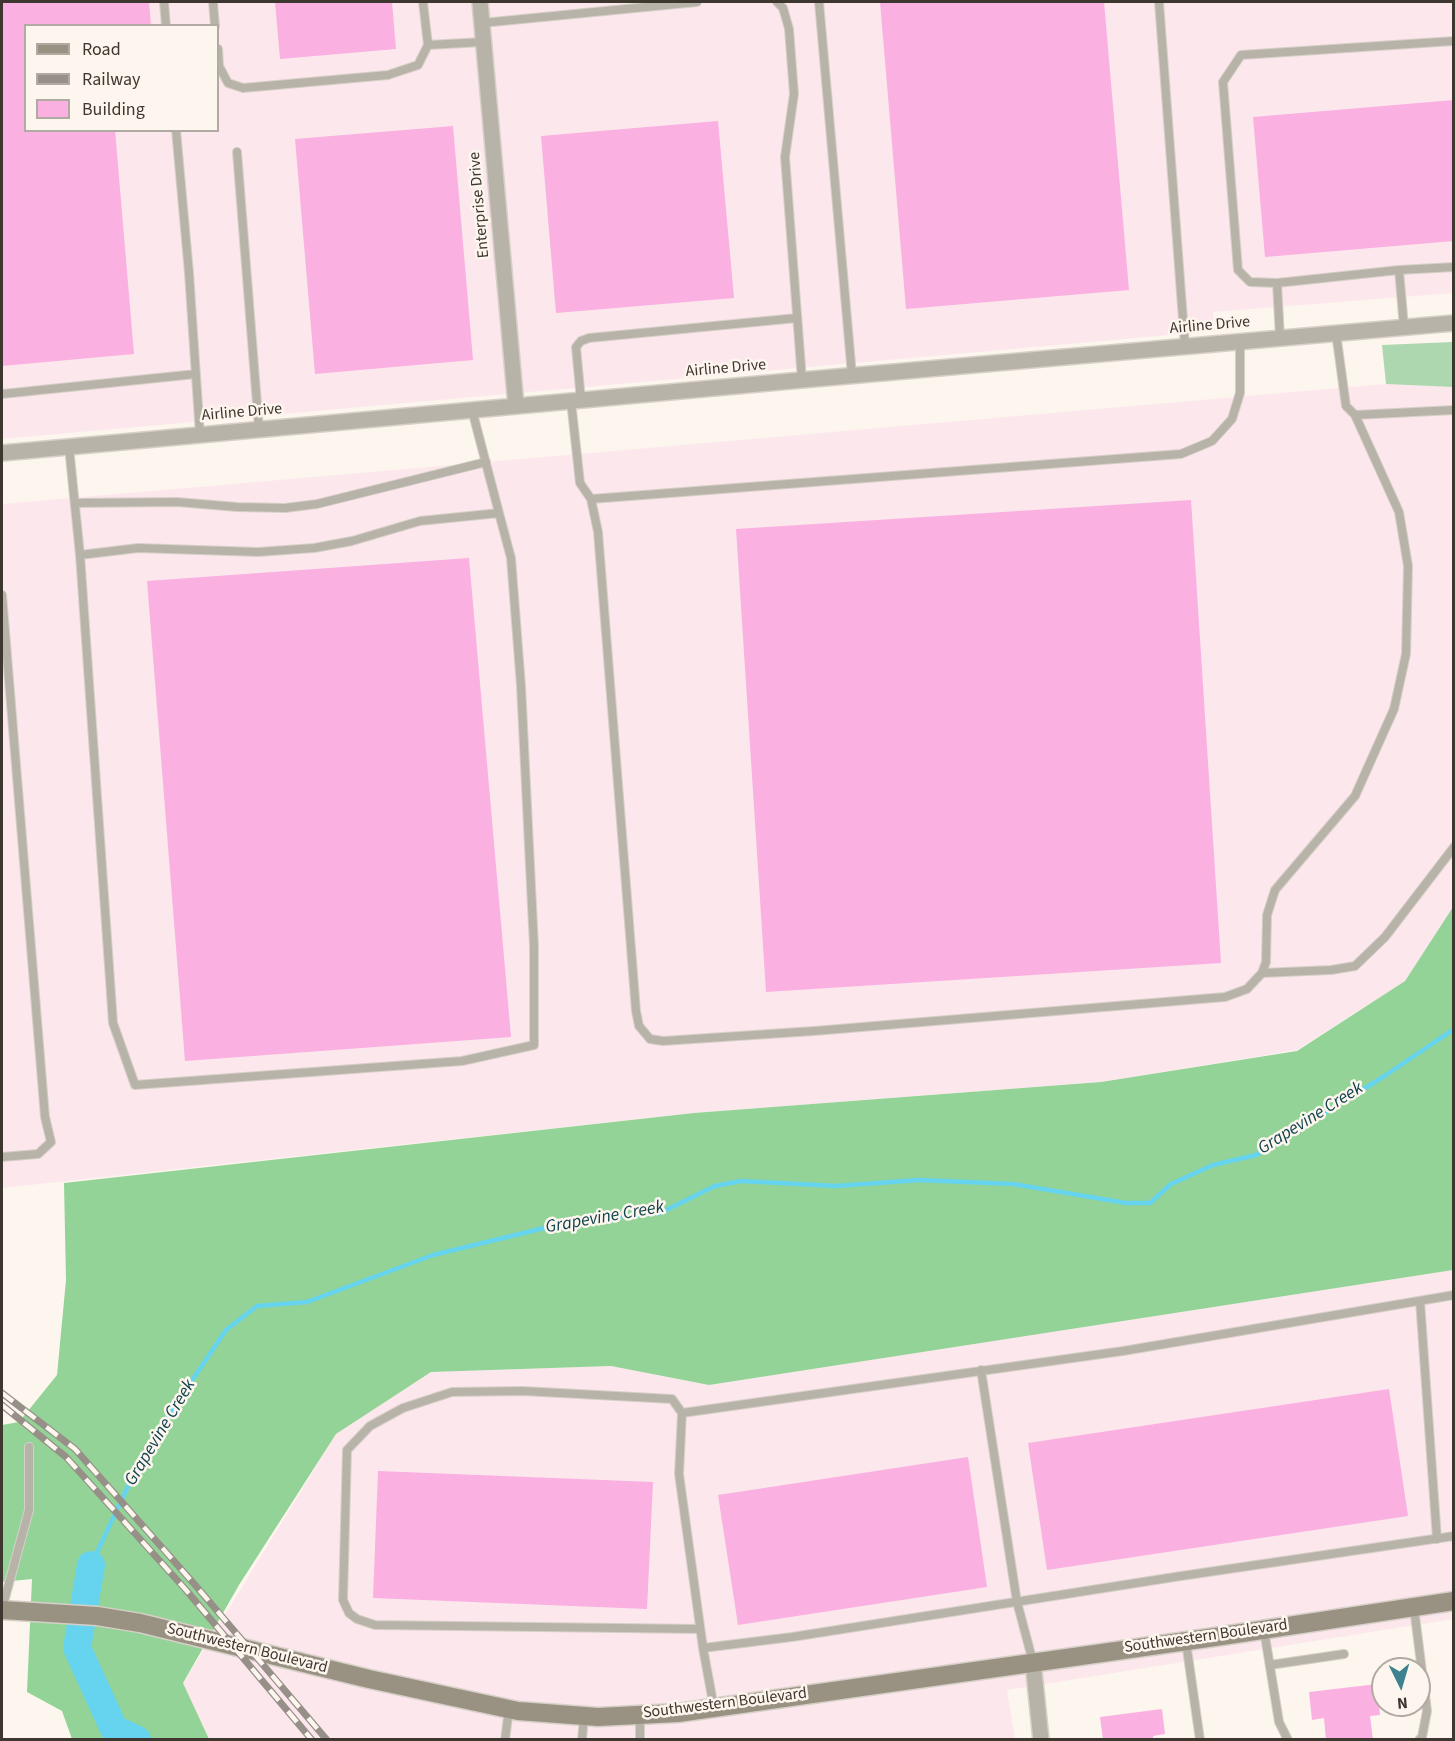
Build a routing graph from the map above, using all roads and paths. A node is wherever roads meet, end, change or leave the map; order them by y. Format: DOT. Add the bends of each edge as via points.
graph roads {
  1 [pos="164,2"];
  2 [pos="213,2"];
  3 [pos="423,2"];
  4 [pos="480,2"];
  5 [pos="697,2"];
  6 [pos="777,2"];
  7 [pos="819,2"];
  8 [pos="1159,2"];
  9 [pos="482,23"];
  10 [pos="166,24"];
  11 [pos="215,24"];
  12 [pos="483,42"];
  13 [pos="1454,42"];
  14 [pos="428,45"];
  15 [pos="219,66"];
  16 [pos="176,132"];
  17 [pos="237,152"];
  18 [pos="1454,267"];
  19 [pos="1399,270"];
  20 [pos="1277,283"];
  21 [pos="797,318"];
  22 [pos="1454,323"];
  23 [pos="1404,327"];
  24 [pos="1336,333"];
  25 [pos="1280,338"];
  26 [pos="1240,341"];
  27 [pos="1185,346"];
  28 [pos="196,374"];
  29 [pos="852,375"];
  30 [pos="802,380"];
  31 [pos="2,394"];
  32 [pos="576,400"];
  33 [pos="516,406"];
  34 [pos="472,410"];
  35 [pos="1454,410"];
  36 [pos="1355,416"];
  37 [pos="259,429"];
  38 [pos="200,435"];
  39 [pos="69,447"];
  40 [pos="2,453"];
  41 [pos="486,462"];
  42 [pos="591,499"];
  43 [pos="75,503"];
  44 [pos="499,513"];
  45 [pos="80,555"];
  46 [pos="2,595"];
  47 [pos="1454,848"];
  48 [pos="1262,973"];
  49 [pos="2,1157"];
  50 [pos="1454,1295"];
  51 [pos="1420,1301"];
  52 [pos="981,1370"];
  53 [pos="682,1413"];
  54 [pos="29,1446"];
  55 [pos="1454,1536"];
  56 [pos="1437,1539"];
  57 [pos="1454,1601"];
  58 [pos="1017,1602"];
  59 [pos="1414,1607"];
  60 [pos="2,1609"];
  61 [pos="700,1629"];
  62 [pos="1264,1629"];
  63 [pos="1185,1641"];
  64 [pos="703,1648"];
  65 [pos="1344,1654"];
  66 [pos="1033,1662"];
  67 [pos="1270,1665"];
  68 [pos="714,1707"];
  69 [pos="509,1709"];
  70 [pos="640,1715"];
  71 [pos="585,1716"];
  72 [pos="505,1740"];
  73 [pos="582,1740"];
  74 [pos="640,1740"];
  75 [pos="1041,1740"];
  76 [pos="1200,1740"];
  77 [pos="1288,1740"];
  78 [pos="1419,1740"];
  1 -- 10 [label="lane"];
  2 -- 11 [label="lane"];
  3 -- 14 [label="lane"];
  4 -- 9 [label="street, Enterprise Drive"];
  5 -- 9 [label="lane"];
  6 -- 21 [label="lane" via="783,8 789,29 794,94 785,157"];
  7 -- 29 [label="lane"];
  8 -- 27 [label="lane"];
  9 -- 12 [label="street, Enterprise Drive"];
  12 -- 14 [label="lane"];
  12 -- 33 [label="street, Enterprise Drive"];
  13 -- 20 [label="lane" via="1241,55 1223,82 1238,270 1250,282"];
  14 -- 15 [label="lane" via="418,66 388,75 243,88 228,83"];
  16 -- 28 [label="lane"];
  17 -- 37 [label="lane"];
  18 -- 19 [label="lane"];
  19 -- 20 [label="lane"];
  19 -- 23 [label="lane"];
  20 -- 25 [label="lane"];
  21 -- 30 [label="lane"];
  21 -- 32 [label="lane" via="589,338 576,347"];
  22 -- 23 [label="street, Airline Drive"];
  23 -- 24 [label="street, Airline Drive"];
  24 -- 25 [label="street, Airline Drive"];
  24 -- 36 [label="lane" via="1346,406"];
  25 -- 26 [label="street, Airline Drive"];
  26 -- 27 [label="street, Airline Drive"];
  26 -- 42 [label="lane" via="1240,393 1232,419 1212,441 1181,454"];
  27 -- 29 [label="street, Airline Drive"];
  28 -- 31 [label="lane"];
  28 -- 38 [label="lane"];
  29 -- 30 [label="street, Airline Drive"];
  30 -- 32 [label="street, Airline Drive"];
  32 -- 33 [label="street, Airline Drive"];
  32 -- 42 [label="lane" via="580,483"];
  33 -- 34 [label="street, Airline Drive"];
  34 -- 37 [label="street, Airline Drive"];
  34 -- 41 [label="lane"];
  35 -- 36 [label="lane"];
  36 -- 48 [label="lane" via="1399,512 1408,566 1406,654 1394,709 1355,796 1275,890 1267,915 1266,962"];
  37 -- 38 [label="street, Airline Drive"];
  38 -- 39 [label="street, Airline Drive"];
  39 -- 40 [label="street, Airline Drive"];
  39 -- 43 [label="lane"];
  41 -- 43 [label="lane" via="317,504 285,508 177,501"];
  41 -- 44 [label="lane"];
  42 -- 48 [label="lane" via="598,532 636,1011 639,1026 650,1039 814,1031 1225,997 1247,989"];
  43 -- 45 [label="lane"];
  44 -- 45 [label="lane" via="420,522 314,548 258,552 138,548"];
  44 -- 45 [label="lane" via="511,558 521,686 534,946 534,1045 462,1061 135,1085 113,1023"];
  46 -- 49 [label="lane" via="45,1117 51,1142 38,1154"];
  47 -- 48 [label="lane" via="1385,937 1355,966"];
  50 -- 51 [label="lane"];
  51 -- 52 [label="lane" via="1135,1349"];
  51 -- 56 [label="lane"];
  52 -- 53 [label="lane"];
  52 -- 58 [label="lane"];
  53 -- 61 [label="lane" via="679,1474"];
  53 -- 61 [label="lane" via="672,1399 523,1391 452,1392 403,1408 370,1426 347,1450 343,1600 349,1613 375,1625"];
  54 -- 60 [label="lane" via="29,1510"];
  55 -- 56 [label="lane"];
  56 -- 58 [label="lane"];
  57 -- 59 [label="street, Southwestern Boulevard"];
  58 -- 64 [label="lane"];
  58 -- 66 [label="lane"];
  59 -- 62 [label="street, Southwestern Boulevard"];
  59 -- 78 [label="lane" via="1427,1711"];
  60 -- 69 [label="street, Southwestern Boulevard" via="140,1623"];
  61 -- 64 [label="lane"];
  62 -- 63 [label="street, Southwestern Boulevard"];
  62 -- 67 [label="lane"];
  63 -- 66 [label="street, Southwestern Boulevard"];
  63 -- 76 [label="lane"];
  64 -- 68 [label="lane"];
  65 -- 67 [label="lane"];
  66 -- 68 [label="street, Southwestern Boulevard"];
  66 -- 75 [label="street"];
  67 -- 77 [label="lane" via="1279,1722"];
  68 -- 70 [label="street, Southwestern Boulevard"];
  69 -- 71 [label="street, Southwestern Boulevard"];
  69 -- 72 [label="lane"];
  70 -- 71 [label="street, Southwestern Boulevard"];
  70 -- 74 [label="lane"];
  71 -- 73 [label="lane"];
}
